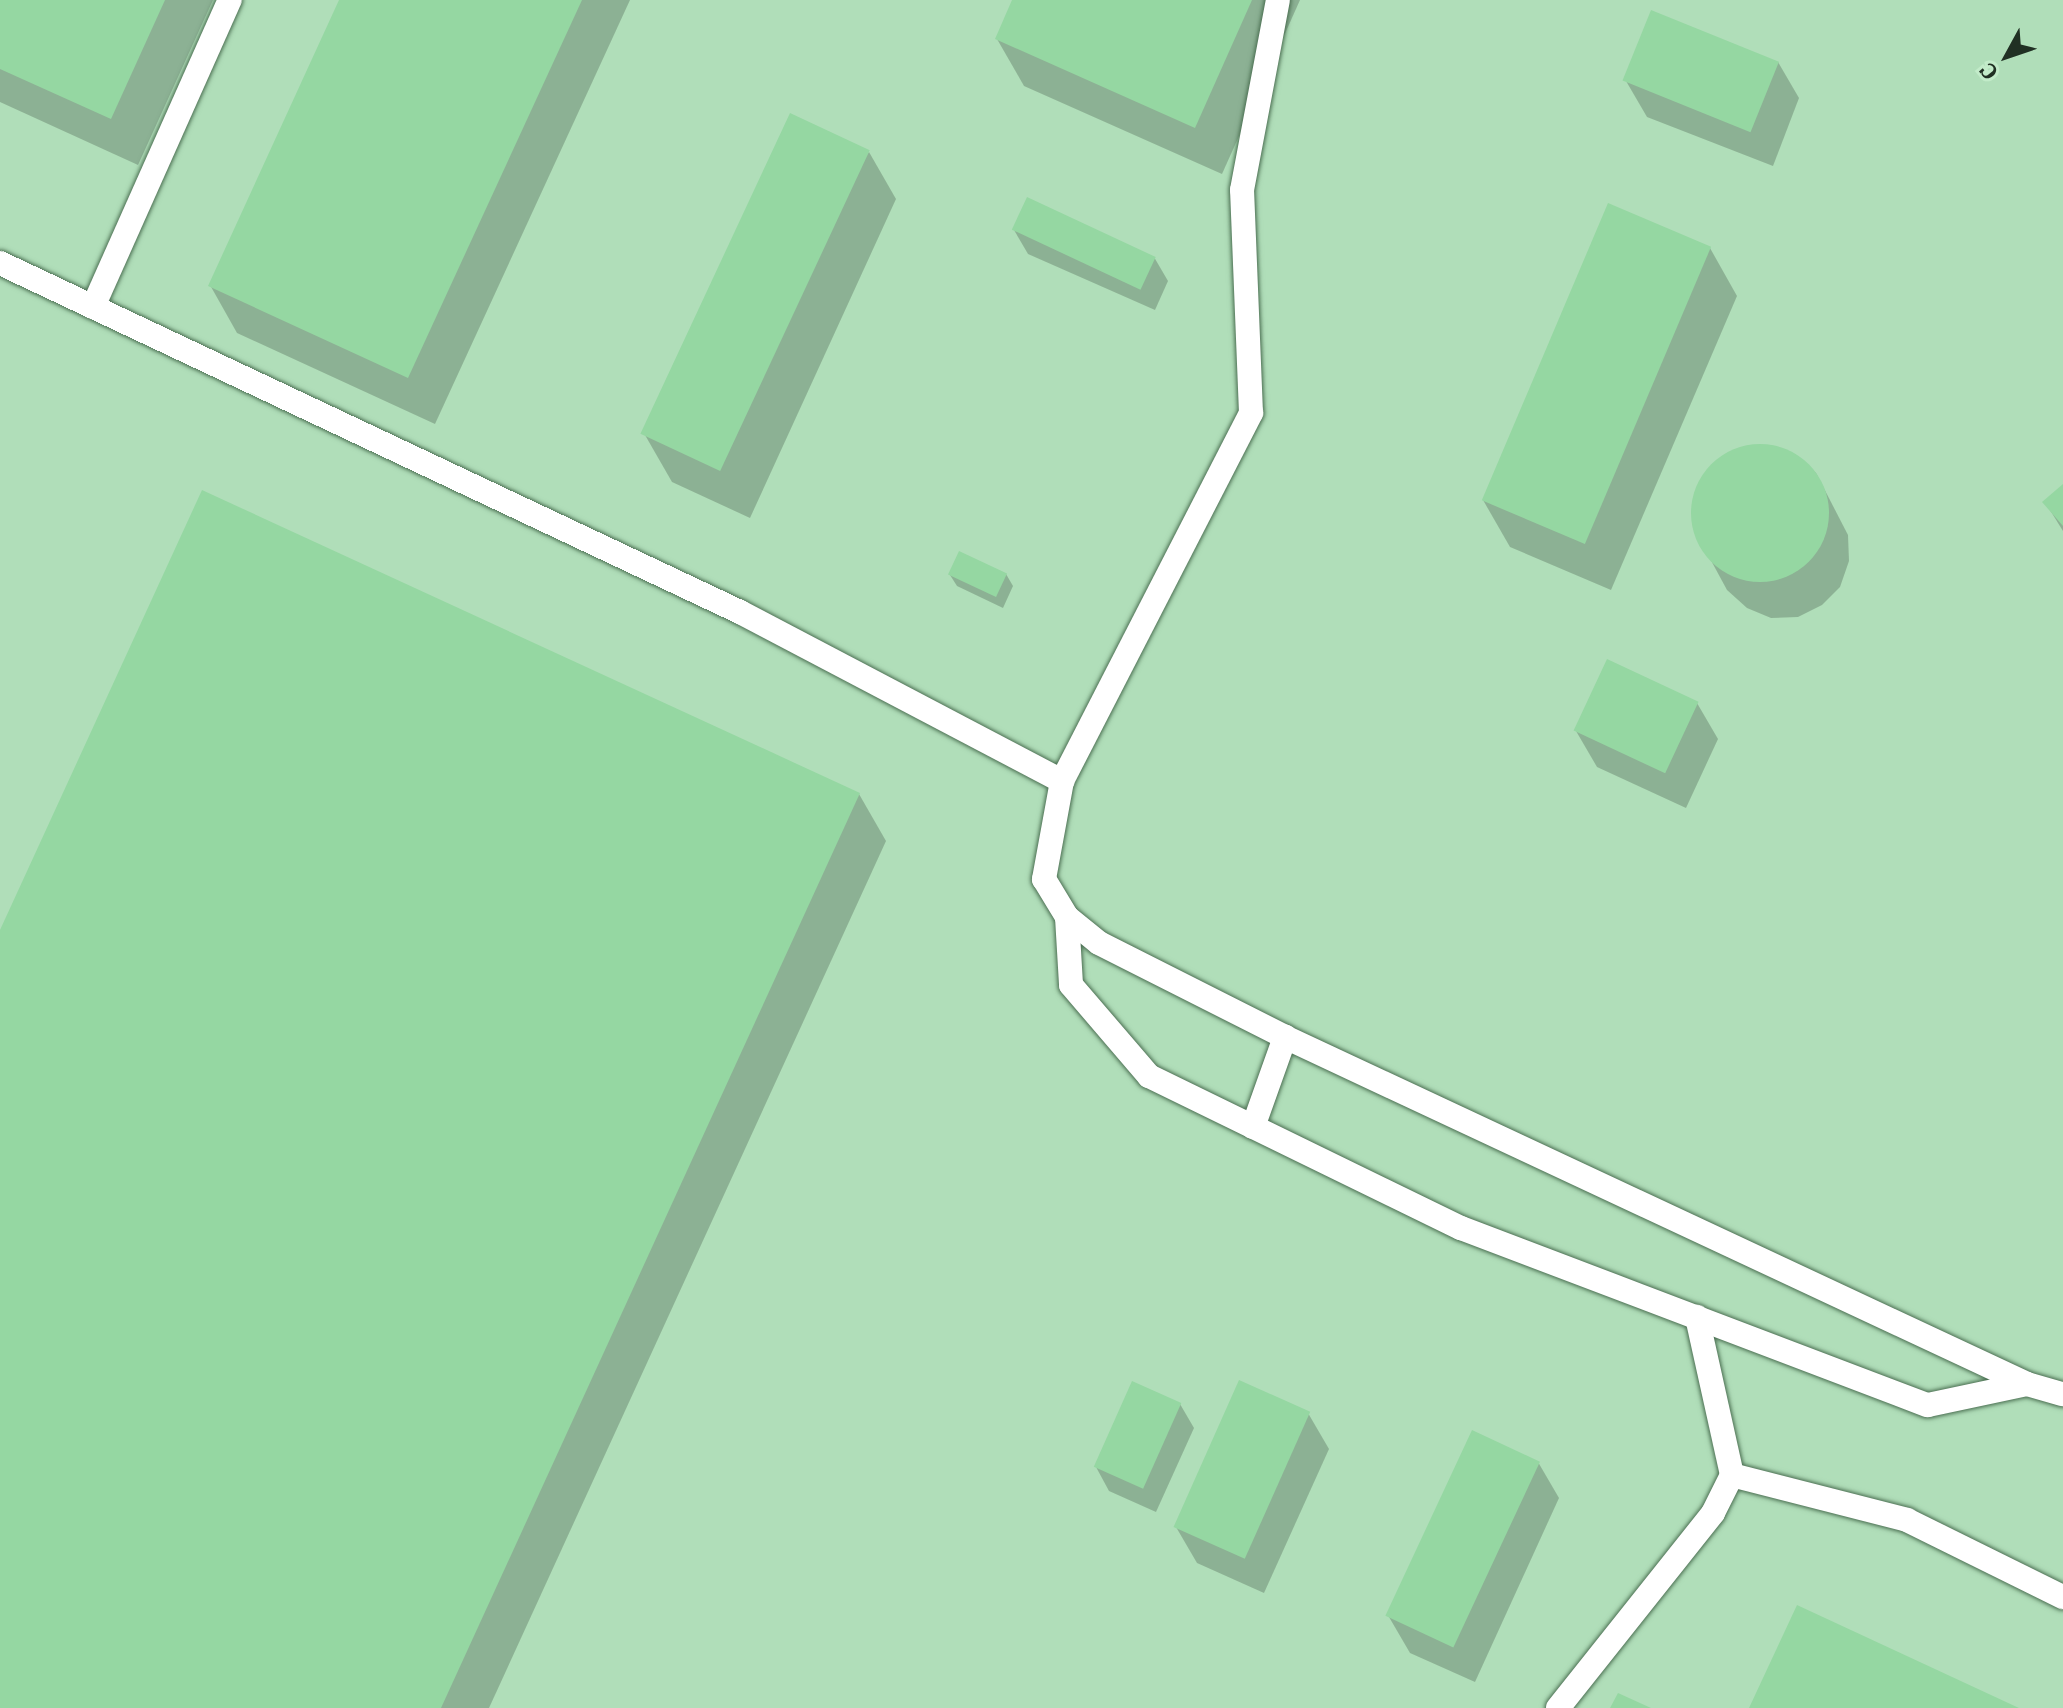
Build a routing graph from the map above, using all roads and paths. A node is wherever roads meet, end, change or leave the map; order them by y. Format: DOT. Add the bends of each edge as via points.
graph roads {
  1 [pos="230,0"];
  2 [pos="1278,0"];
  3 [pos="0,263"];
  4 [pos="93,307"];
  5 [pos="1062,781"];
  6 [pos="1067,917"];
  7 [pos="1285,1037"];
  8 [pos="1253,1127"];
  9 [pos="1697,1317"];
  10 [pos="2027,1384"];
  11 [pos="2063,1394"];
  12 [pos="1732,1475"];
  13 [pos="2063,1597"];
  14 [pos="1558,1708"];
  1 -- 4 [label="lane"];
  2 -- 5 [label="lane" via="1242,190 1251,413"];
  3 -- 4 [label="lane"];
  4 -- 5 [label="lane" via="740,612"];
  5 -- 6 [label="lane" via="1044,879"];
  6 -- 7 [label="lane" via="1099,943"];
  6 -- 8 [label="lane" via="1071,985 1149,1076"];
  7 -- 8 [label="lane"];
  7 -- 10 [label="lane"];
  8 -- 9 [label="lane" via="1461,1228"];
  9 -- 10 [label="lane" via="1928,1405"];
  9 -- 12 [label="lane"];
  10 -- 11 [label="lane"];
  12 -- 13 [label="lane" via="1907,1520"];
  12 -- 14 [label="lane" via="1713,1513"];
}
